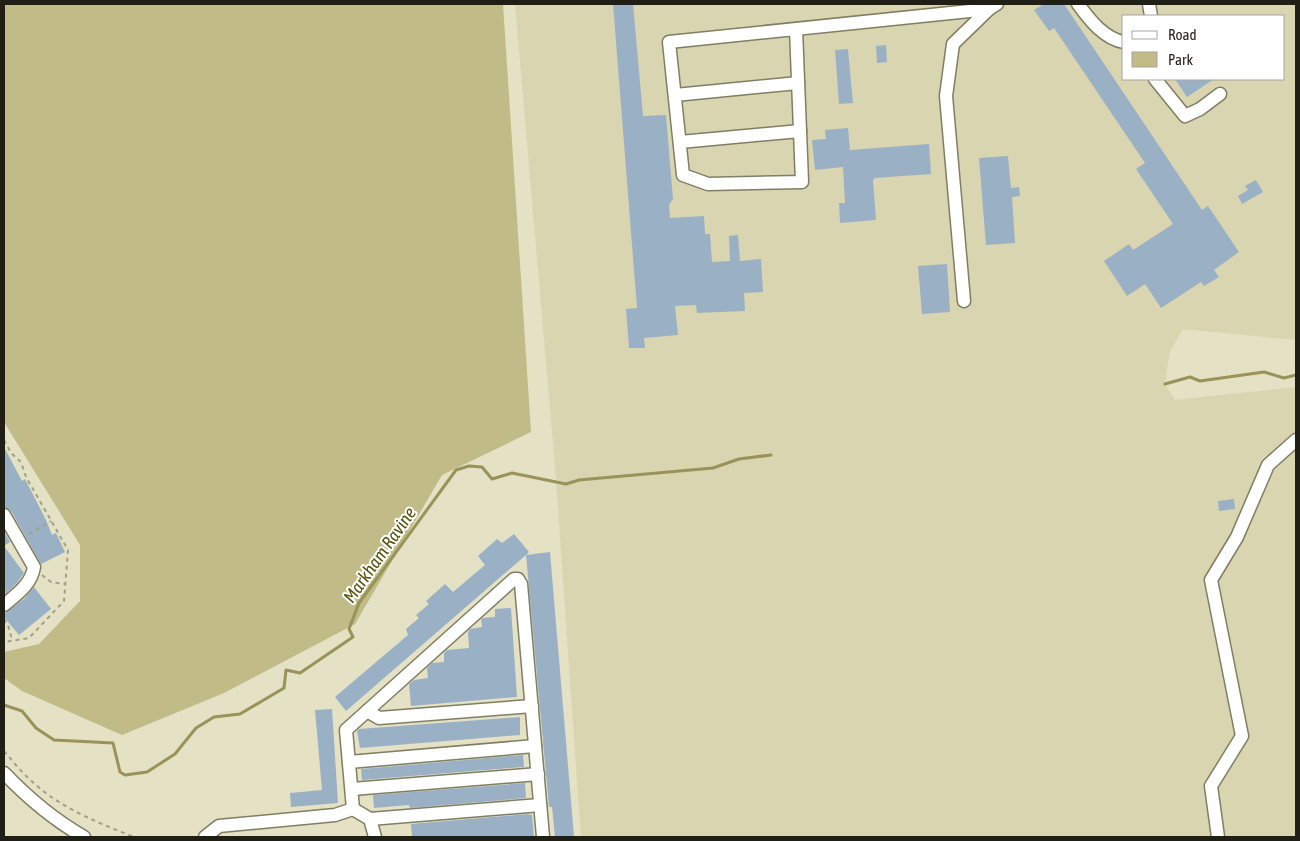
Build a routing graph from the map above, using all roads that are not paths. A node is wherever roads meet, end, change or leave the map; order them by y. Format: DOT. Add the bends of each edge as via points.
graph roads {
  1 [pos="1078,4"];
  2 [pos="993,6"];
  3 [pos="796,30"];
  4 [pos="1122,42"];
  5 [pos="1156,80"];
  6 [pos="798,83"];
  7 [pos="1220,94"];
  8 [pos="675,95"];
  9 [pos="800,131"];
  10 [pos="680,142"];
  11 [pos="964,300"];
  12 [pos="1296,440"];
  13 [pos="4,514"];
  14 [pos="4,605"];
  15 [pos="532,706"];
  16 [pos="367,711"];
  17 [pos="535,746"];
  18 [pos="349,762"];
  19 [pos="4,773"];
  20 [pos="538,774"];
  21 [pos="352,789"];
  22 [pos="540,805"];
  23 [pos="353,809"];
  24 [pos="370,819"];
  25 [pos="84,837"];
  26 [pos="205,837"];
  27 [pos="375,837"];
  28 [pos="543,837"];
  29 [pos="1218,837"];
  1 -- 4 [label="street" via="1104,33"];
  2 -- 3 [label="street"];
  2 -- 11 [label="street" via="953,44 946,96"];
  3 -- 6 [label="street"];
  3 -- 8 [label="street" via="669,42"];
  5 -- 7 [label="street" via="1185,116"];
  6 -- 8 [label="street"];
  6 -- 9 [label="street"];
  8 -- 10 [label="street"];
  9 -- 10 [label="street"];
  9 -- 10 [label="street" via="802,182 708,184 683,175"];
  12 -- 29 [label="street" via="1268,465 1237,537 1210,580 1242,736 1211,786"];
  13 -- 14 [label="street" via="34,567 27,585"];
  15 -- 16 [label="street" via="379,718"];
  15 -- 16 [label="street" via="521,584 514,579"];
  15 -- 17 [label="street"];
  16 -- 18 [label="street" via="346,730"];
  17 -- 18 [label="street"];
  17 -- 20 [label="street"];
  18 -- 21 [label="street"];
  19 -- 25 [label="street" via="31,800"];
  20 -- 21 [label="street"];
  20 -- 22 [label="street"];
  21 -- 23 [label="street"];
  22 -- 24 [label="street"];
  22 -- 28 [label="street"];
  23 -- 24 [label="street"];
  23 -- 26 [label="street" via="335,815 219,826"];
  24 -- 27 [label="street"];
}
